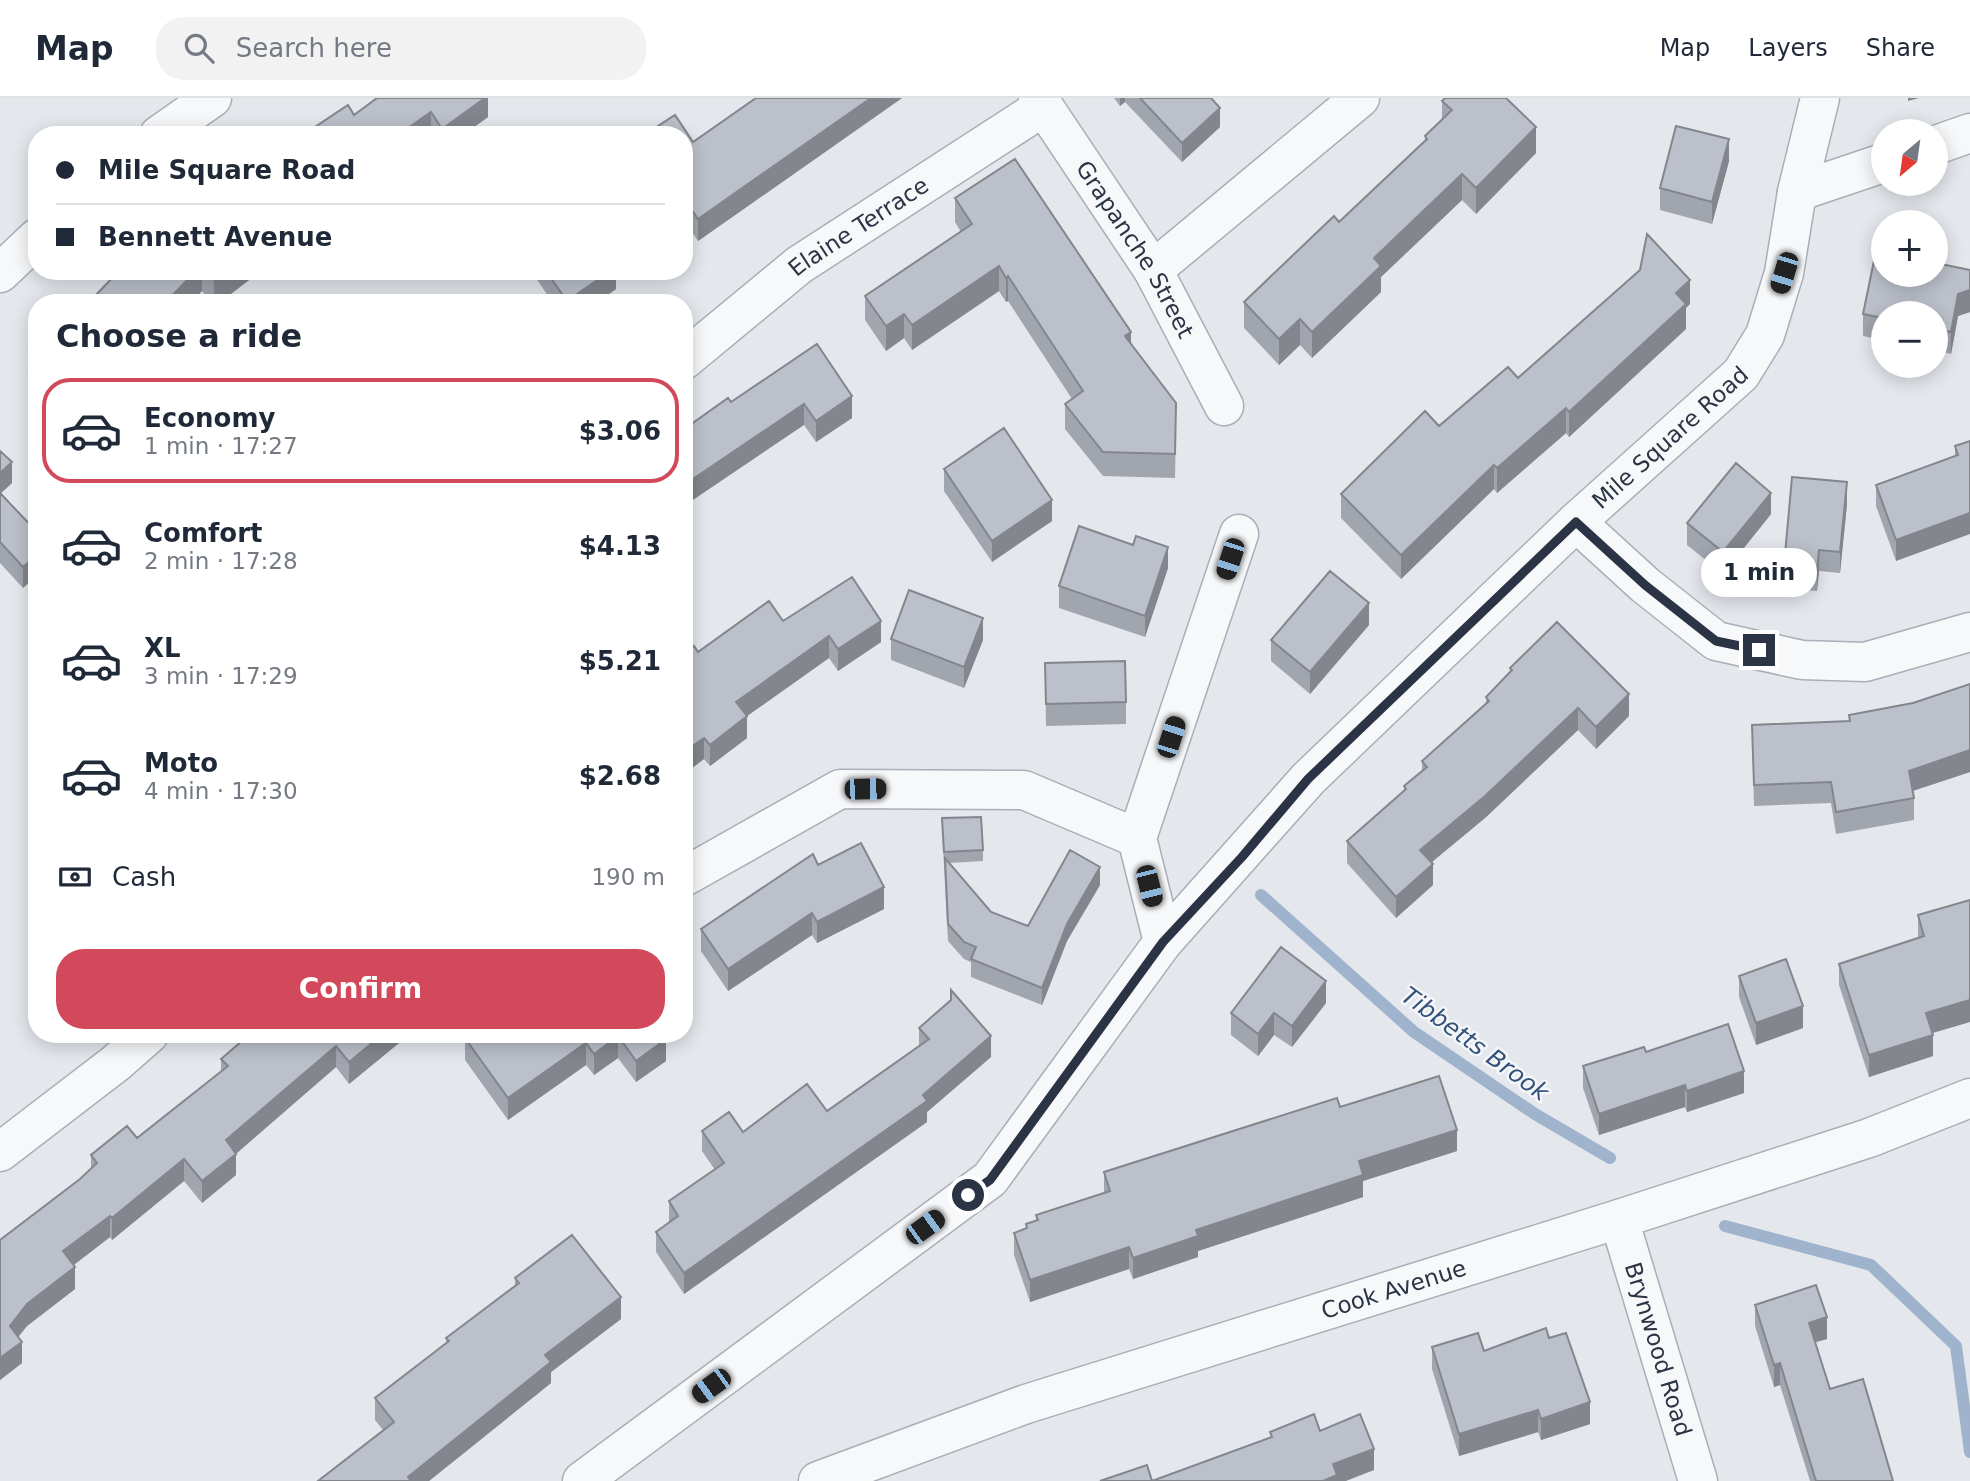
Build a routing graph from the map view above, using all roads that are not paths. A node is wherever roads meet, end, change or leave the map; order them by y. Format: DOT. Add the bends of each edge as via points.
graph roads {
  1 [pos="212,98"];
  2 [pos="1360,98"];
  3 [pos="1820,98"];
  4 [pos="1041,102"];
  5 [pos="172,126"];
  6 [pos="1970,133"];
  7 [pos="1948,141"];
  8 [pos="1871,167"];
  9 [pos="1797,192"];
  10 [pos="28,247"];
  11 [pos="1153,270"];
  12 [pos="0,273"];
  13 [pos="693,353"];
  14 [pos="1224,406"];
  15 [pos="1576,522"];
  16 [pos="1239,534"];
  17 [pos="1970,632"];
  18 [pos="1137,838"];
  19 [pos="693,872"];
  20 [pos="1163,942"];
  21 [pos="139,1043"];
  22 [pos="1970,1098"];
  23 [pos="0,1152"];
  24 [pos="1619,1219"];
  25 [pos="582,1481"];
  26 [pos="818,1481"];
  27 [pos="1698,1481"];
  1 -- 5 [label="street"];
  2 -- 11 [label="street"];
  3 -- 9 [label="street, Mile Square Road"];
  4 -- 11 [label="street, Grapanche Street"];
  4 -- 13 [label="street, Elaine Terrace" via="799,265"];
  6 -- 7 [label="street"];
  8 -- 9 [label="street"];
  9 -- 15 [label="street, Mile Square Road" via="1784,273 1765,335 1741,374"];
  10 -- 12 [label="street"];
  11 -- 14 [label="street, Grapanche Street"];
  15 -- 17 [label="street" via="1716,641 1802,660 1865,662"];
  15 -- 20 [label="street, Mile Square Road" via="1308,779"];
  16 -- 18 [label="street"];
  18 -- 19 [label="street" via="1024,790 840,789"];
  18 -- 20 [label="street"];
  20 -- 25 [label="street, Mile Square Road" via="990,1180"];
  21 -- 23 [label="street"];
  22 -- 24 [label="street, Cook Avenue" via="1869,1138"];
  24 -- 26 [label="street, Cook Avenue" via="1026,1404"];
  24 -- 27 [label="street, Brynwood Road"];
}
